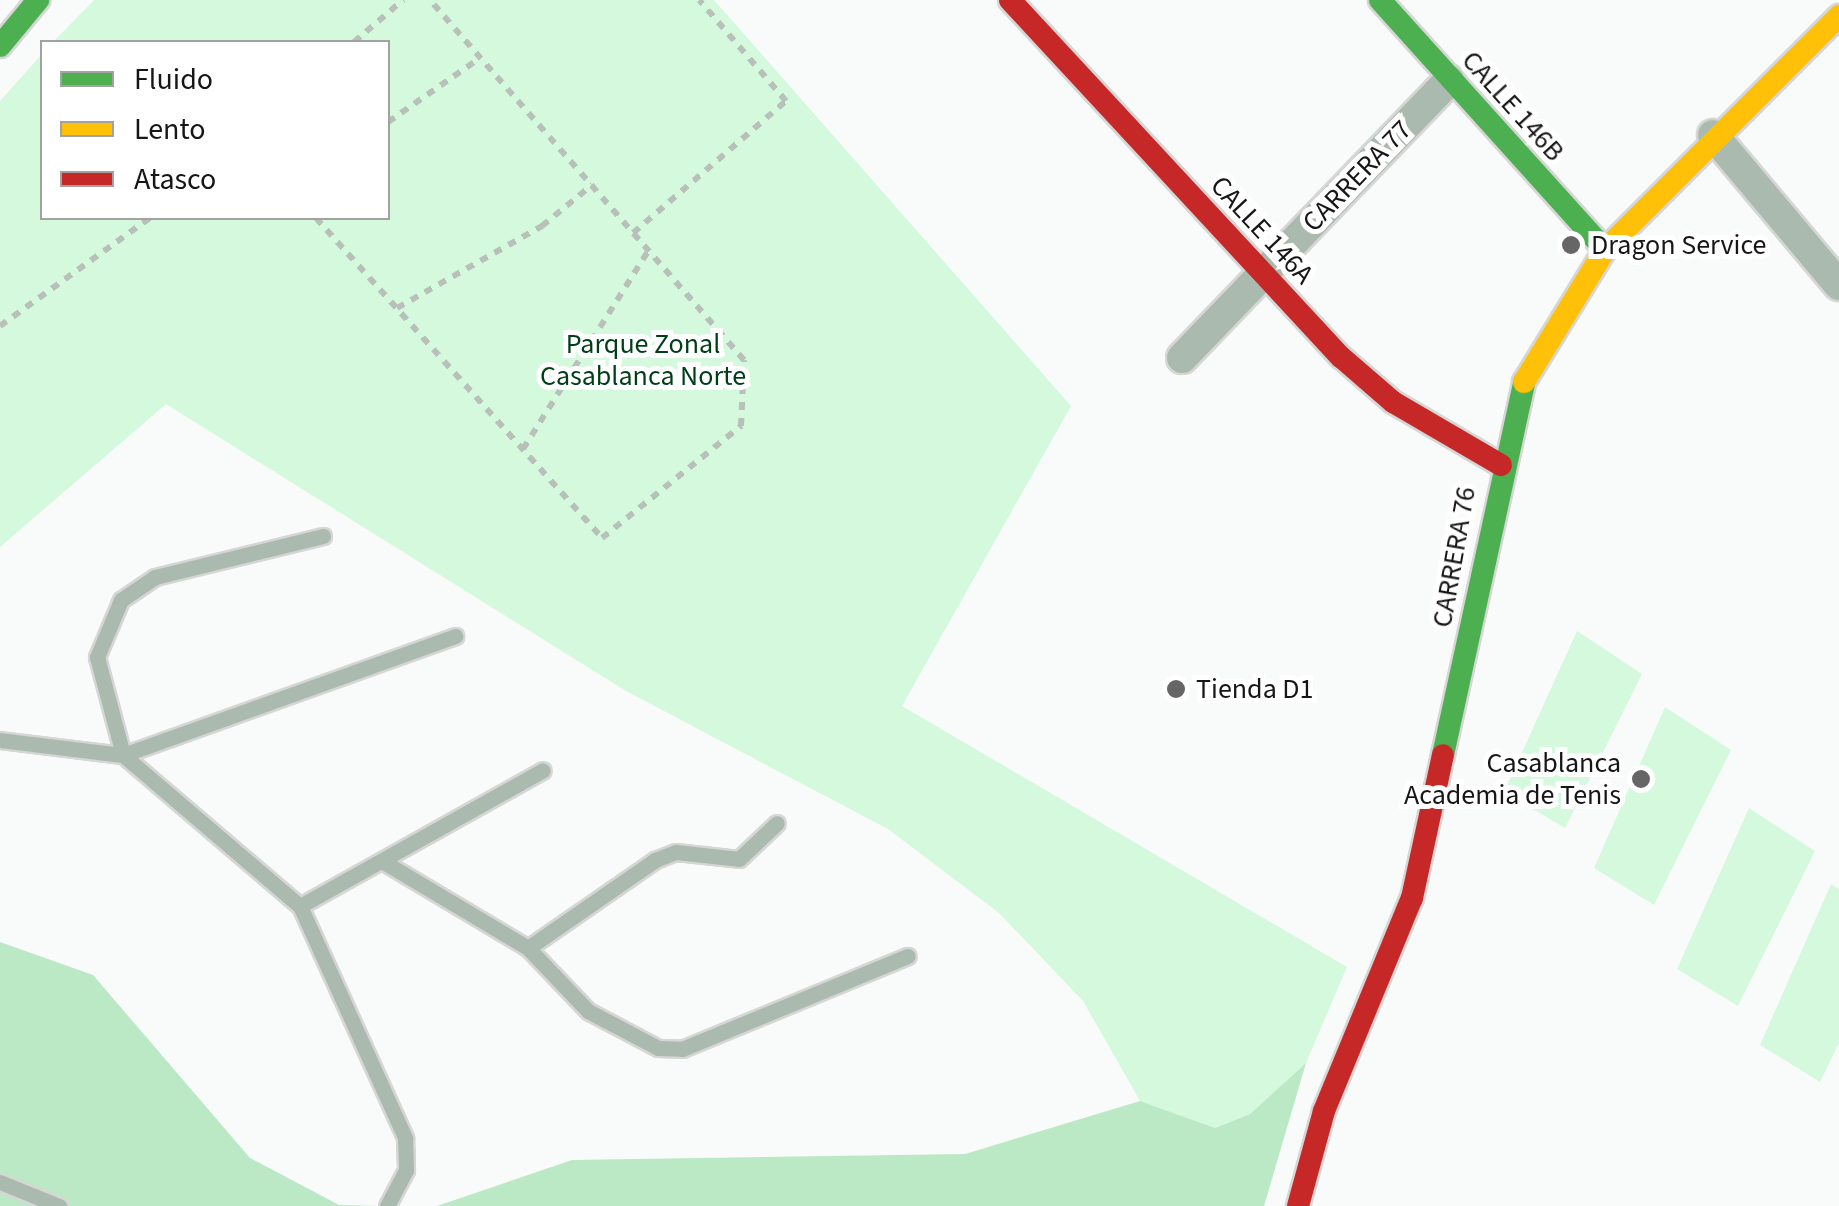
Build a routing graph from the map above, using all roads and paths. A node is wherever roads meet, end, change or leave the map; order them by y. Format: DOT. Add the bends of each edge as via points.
graph roads {
  1 [pos="38,0"];
  2 [pos="403,0"];
  3 [pos="430,0"];
  4 [pos="700,0"];
  5 [pos="1380,0"];
  6 [pos="1020,4"];
  7 [pos="1835,27"];
  8 [pos="356,40"];
  9 [pos="0,46"];
  10 [pos="480,58"];
  11 [pos="1449,80"];
  12 [pos="390,121"];
  13 [pos="1713,135"];
  14 [pos="592,185"];
  15 [pos="147,220"];
  16 [pos="318,220"];
  17 [pos="633,233"];
  18 [pos="648,250"];
  19 [pos="1605,250"];
  20 [pos="1262,275"];
  21 [pos="1839,285"];
  22 [pos="397,308"];
  23 [pos="0,326"];
  24 [pos="1182,358"];
  25 [pos="523,449"];
  26 [pos="1501,465"];
  27 [pos="323,536"];
  28 [pos="455,636"];
  29 [pos="0,740"];
  30 [pos="123,754"];
  31 [pos="543,770"];
  32 [pos="777,823"];
  33 [pos="382,860"];
  34 [pos="300,906"];
  35 [pos="528,948"];
  36 [pos="908,956"];
  37 [pos="0,1182"];
  38 [pos="59,1206"];
  39 [pos="387,1206"];
  40 [pos="1298,1206"];
  1 -- 9 [label="street"];
  2 -- 8 [label="path"];
  3 -- 10 [label="path"];
  4 -- 17 [label="path" via="786,101"];
  5 -- 11 [label="street, CALLE 146B"];
  6 -- 20 [label="street, CALLE 146A"];
  7 -- 13 [label="street, CARRERA 76"];
  10 -- 12 [label="path"];
  10 -- 14 [label="path"];
  11 -- 19 [label="street, CALLE 146B"];
  11 -- 20 [label="street, CARRERA 77"];
  13 -- 19 [label="street, CARRERA 76"];
  13 -- 21 [label="street"];
  14 -- 17 [label="path"];
  14 -- 22 [label="path" via="542,226"];
  15 -- 23 [label="path"];
  16 -- 22 [label="path"];
  17 -- 18 [label="path"];
  18 -- 25 [label="path"];
  18 -- 25 [label="path" via="744,360 740,426 602,538"];
  19 -- 26 [label="street, CARRERA 76" via="1535,359"];
  20 -- 24 [label="street, CARRERA 77"];
  20 -- 26 [label="street, CALLE 146A" via="1394,402"];
  22 -- 25 [label="path"];
  26 -- 40 [label="street, CARRERA 76" via="1412,898 1324,1112"];
  27 -- 30 [label="lane" via="156,577 120,600 97,657"];
  28 -- 30 [label="lane"];
  29 -- 30 [label="lane"];
  30 -- 34 [label="lane"];
  31 -- 33 [label="lane"];
  32 -- 35 [label="lane" via="739,859 676,852 655,860"];
  33 -- 34 [label="lane"];
  33 -- 35 [label="lane"];
  34 -- 39 [label="lane" via="405,1138 406,1170"];
  35 -- 36 [label="lane" via="621,1034 682,1049"];
  37 -- 38 [label="lane"];
}
